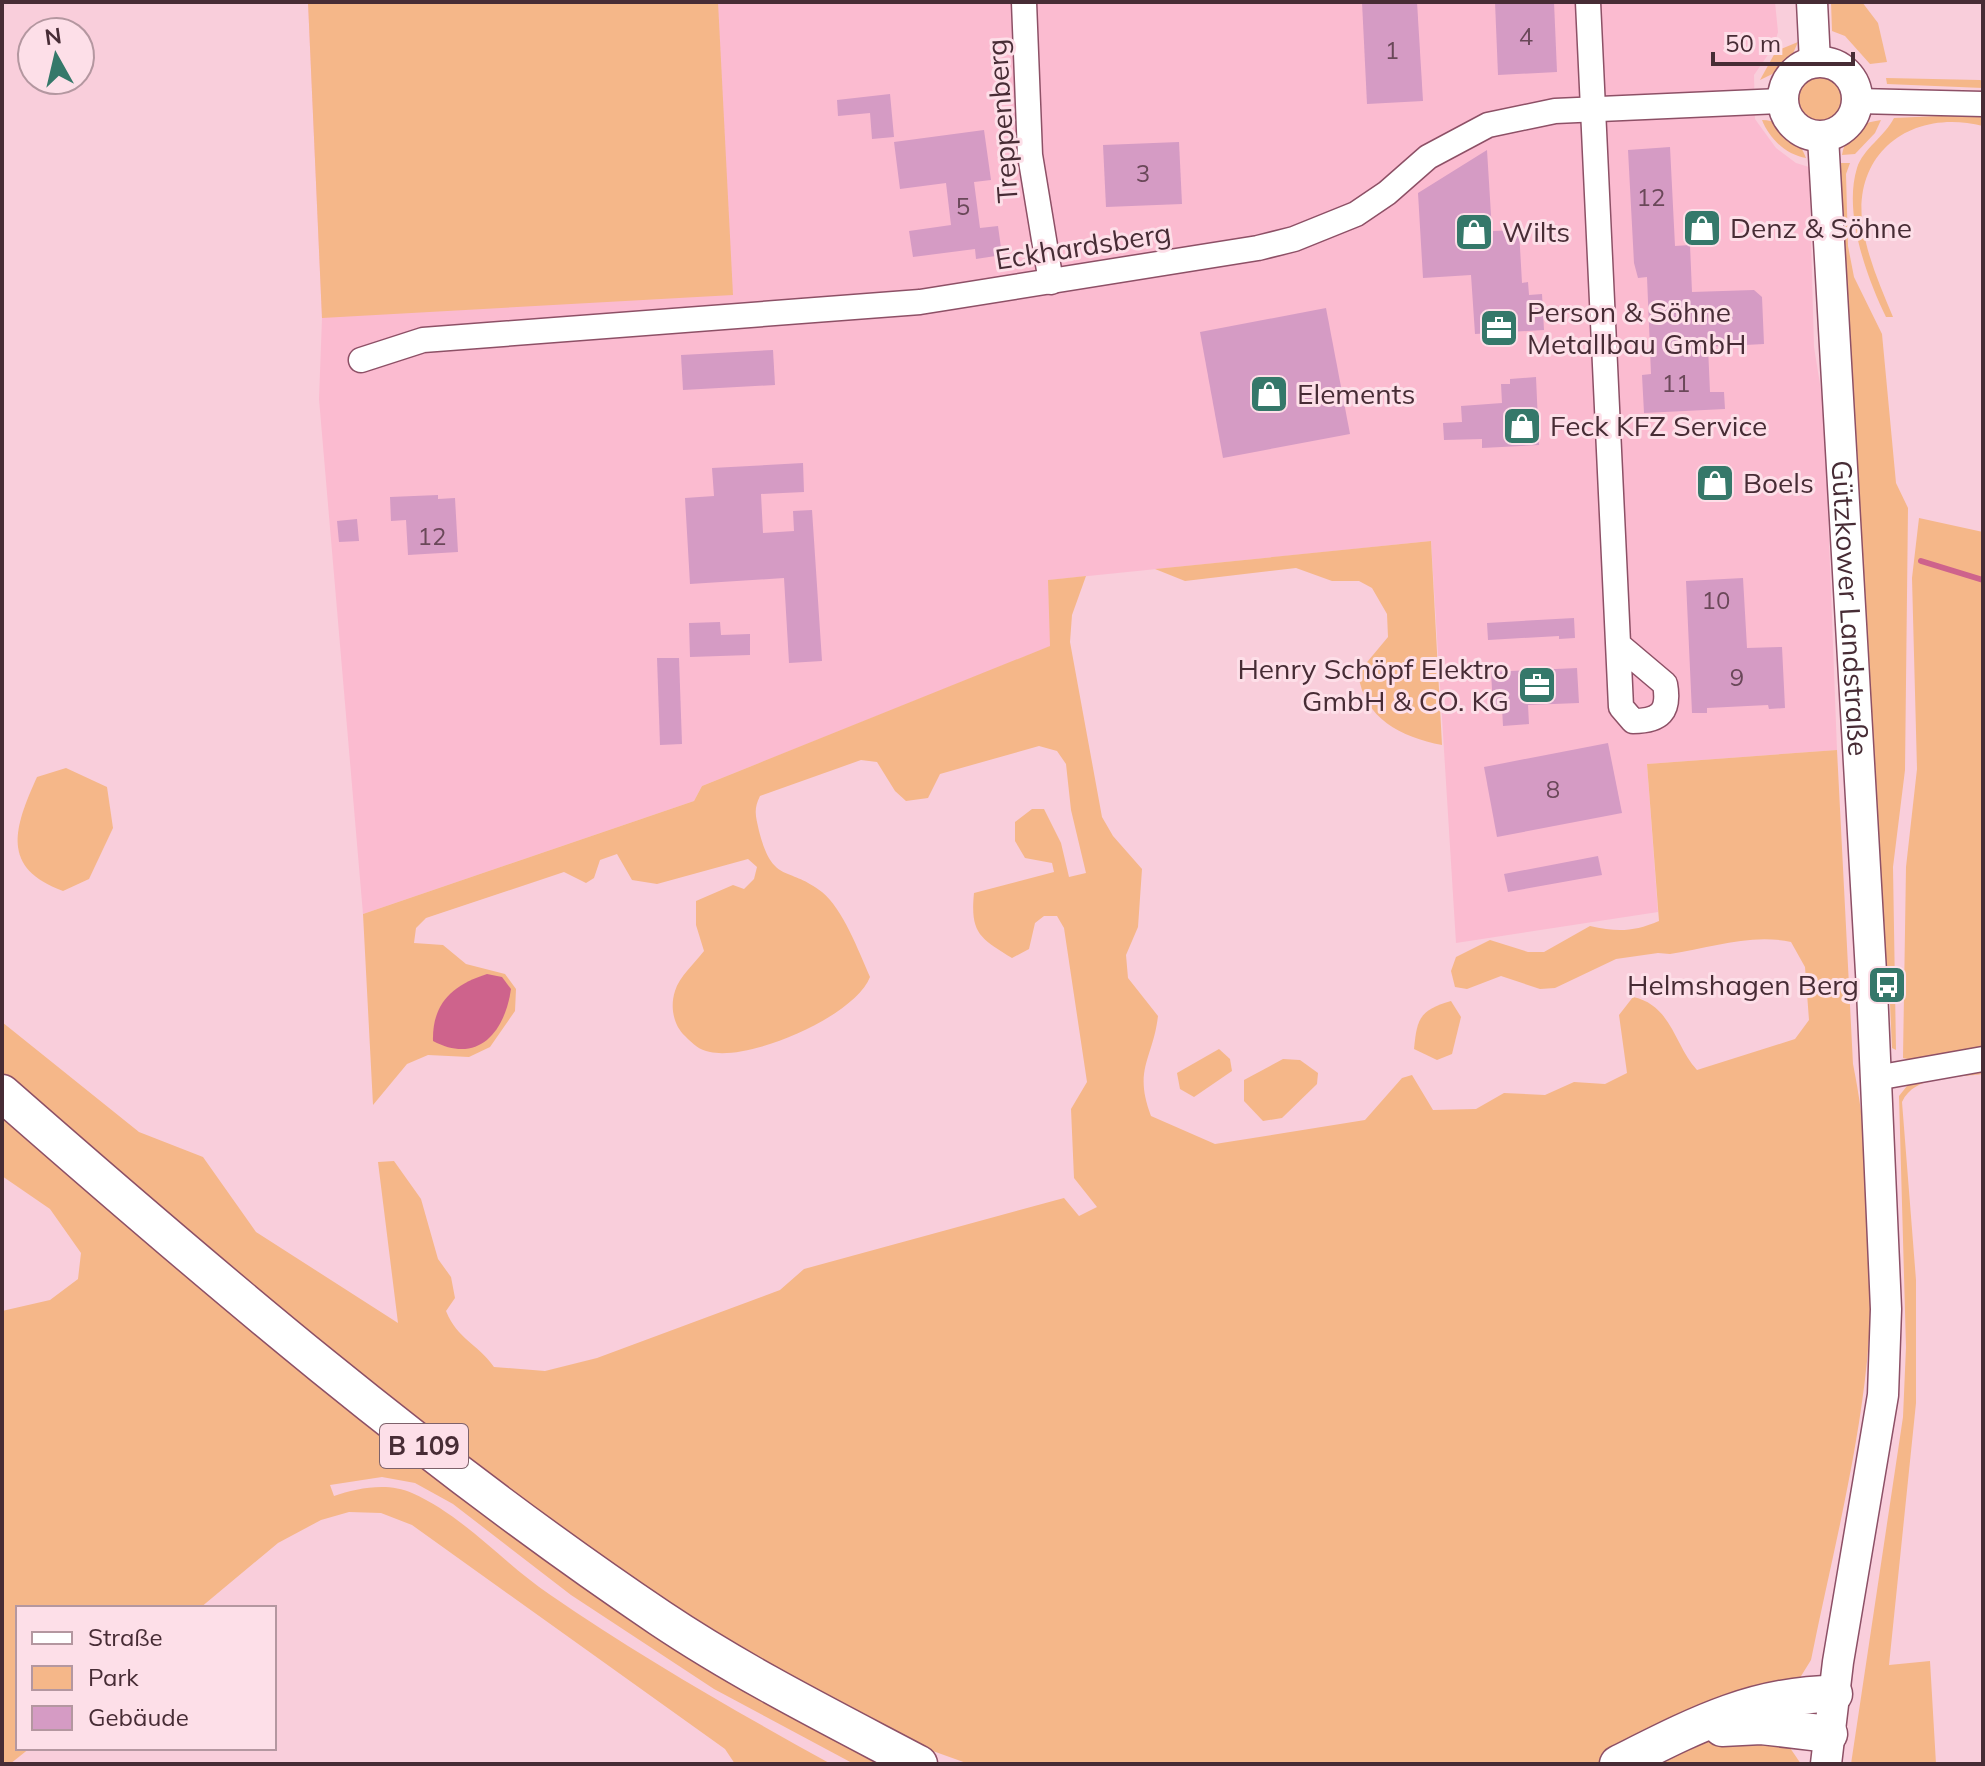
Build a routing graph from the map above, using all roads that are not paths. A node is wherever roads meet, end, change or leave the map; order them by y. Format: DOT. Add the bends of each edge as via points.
graph roads {
  1 [pos="1024,2"];
  2 [pos="1588,2"];
  3 [pos="1812,2"];
  4 [pos="1815,62"];
  5 [pos="1782,101"];
  6 [pos="1857,101"];
  7 [pos="1983,104"];
  8 [pos="1593,110"];
  9 [pos="1823,137"];
  10 [pos="1051,282"];
  11 [pos="361,360"];
  12 [pos="1620,646"];
  13 [pos="1983,1059"];
  14 [pos="1876,1078"];
  15 [pos="2,1093"];
  16 [pos="1834,1694"];
  17 [pos="1828,1749"];
  18 [pos="1641,1754"];
  19 [pos="919,1764"];
  1 -- 10 [label="street, Treppenberg" via="1030,155"];
  2 -- 8 [label="street"];
  3 -- 4 [label="main road"];
  4 -- 5 [label="main road" via="1788,79"];
  4 -- 6 [label="main road" via="1845,71"];
  5 -- 8 [label="street, Eckhardsberg"];
  5 -- 9 [label="main road" via="1791,123"];
  6 -- 7 [label="street"];
  6 -- 9 [label="main road" via="1851,121"];
  8 -- 10 [label="street, Eckhardsberg" via="1555,111 1488,125 1428,157 1356,214 1294,239"];
  8 -- 12 [label="street"];
  9 -- 14 [label="main road, Gützkower Landstraße"];
  10 -- 11 [label="street, Eckhardsberg" via="920,302 423,340"];
  13 -- 14 [label="street"];
  14 -- 16 [label="main road, Gützkower Landstraße" via="1886,1309 1883,1395"];
  15 -- 19 [label="highway, B 109" via="395,1424 551,1542 663,1620"];
  16 -- 17 [label="main road, Gützkower Landstraße"];
  16 -- 18 [label="highway" via="1794,1694 1706,1719"];
  17 -- 18 [label="highway" via="1746,1727 1709,1729"];
}
